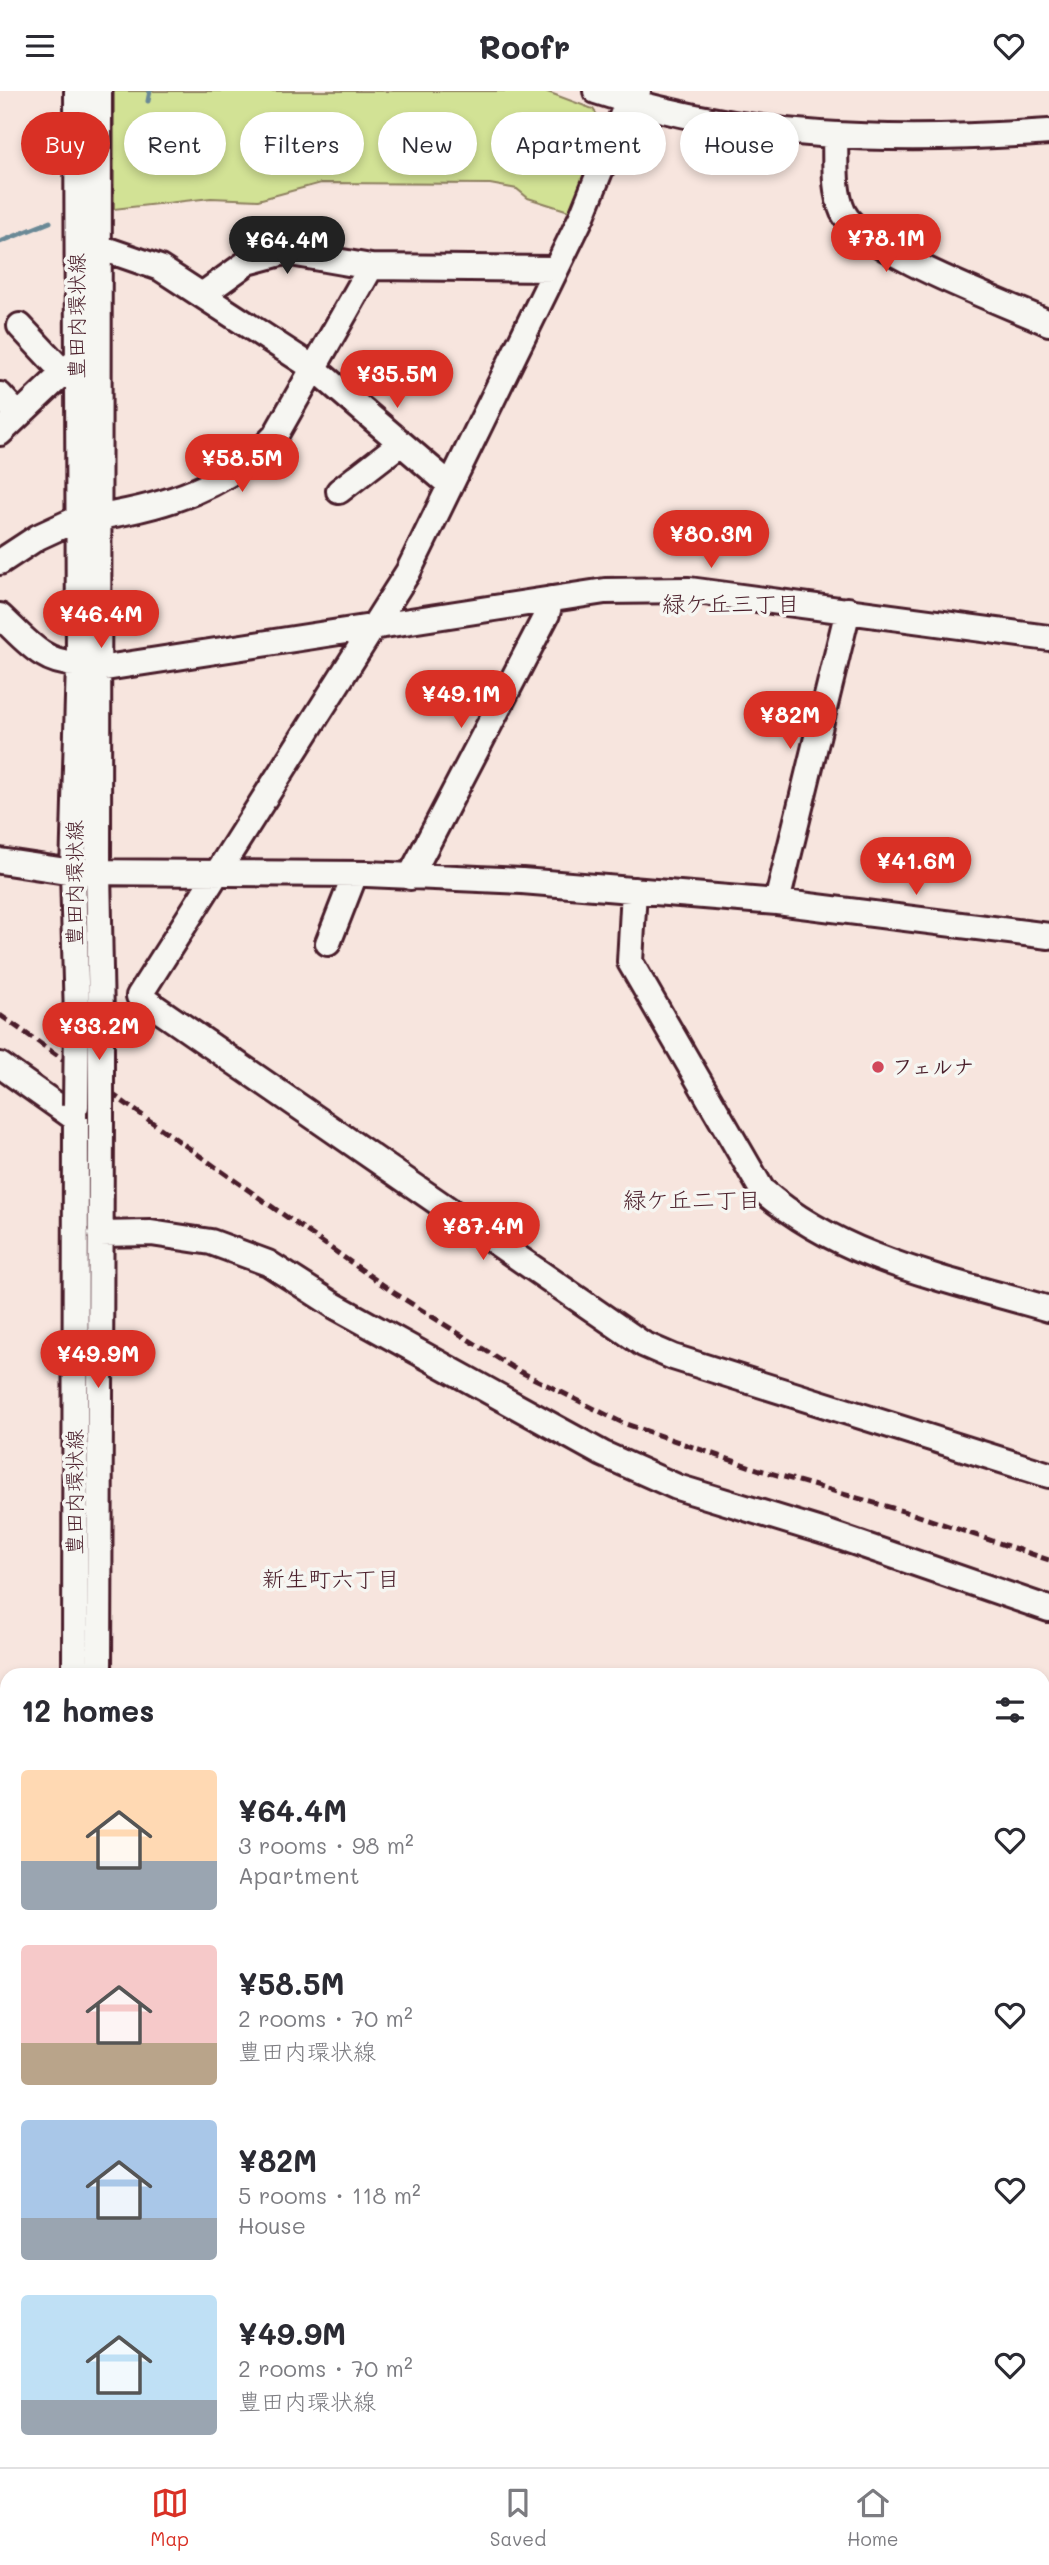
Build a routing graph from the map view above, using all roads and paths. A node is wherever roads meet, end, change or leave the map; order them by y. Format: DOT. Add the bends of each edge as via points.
graph roads {
  1 [pos="78,91"];
  2 [pos="99,91"];
  3 [pos="596,91"];
  4 [pos="633,96"];
  5 [pos="1049,132"];
  6 [pos="835,137"];
  7 [pos="99,247"];
  8 [pos="371,267"];
  9 [pos="556,269"];
  10 [pos="202,295"];
  11 [pos="1049,323"];
  12 [pos="20,326"];
  13 [pos="70,366"];
  14 [pos="315,369"];
  15 [pos="0,395"];
  16 [pos="18,415"];
  17 [pos="0,433"];
  18 [pos="401,443"];
  19 [pos="450,485"];
  20 [pos="338,491"];
  21 [pos="88,518"];
  22 [pos="0,562"];
  23 [pos="551,599"];
  24 [pos="848,610"];
  25 [pos="0,616"];
  26 [pos="374,627"];
  27 [pos="1049,638"];
  28 [pos="89,666"];
  29 [pos="0,861"];
  30 [pos="73,872"];
  31 [pos="98,872"];
  32 [pos="214,873"];
  33 [pos="355,874"];
  34 [pos="410,877"];
  35 [pos="634,890"];
  36 [pos="777,902"];
  37 [pos="1049,936"];
  38 [pos="328,943"];
  39 [pos="0,1065"];
  40 [pos="76,1112"];
  41 [pos="100,1234"];
  42 [pos="1049,1309"];
  43 [pos="1049,1475"];
  44 [pos="1049,1609"];
  45 [pos="75,1668"];
  46 [pos="99,1668"];
  1 -- 13 [label="street, 豊田内環状線"];
  2 -- 7 [label="street, 豊田内環状線"];
  3 -- 4 [label="street"];
  4 -- 6 [label="street" via="746,126"];
  4 -- 9 [label="street"];
  5 -- 6 [label="street" via="955,139"];
  6 -- 11 [label="street" via="838,197 854,228 881,247"];
  7 -- 10 [label="street" via="160,268"];
  7 -- 21 [label="street, 豊田内環状線"];
  8 -- 9 [label="street"];
  8 -- 10 [label="street" via="285,252 248,262"];
  8 -- 14 [label="street"];
  9 -- 19 [label="street"];
  10 -- 14 [label="street"];
  12 -- 13 [label="street"];
  13 -- 16 [label="street"];
  13 -- 21 [label="street, 豊田内環状線"];
  14 -- 18 [label="street"];
  14 -- 21 [label="street" via="275,436 235,472 150,508"];
  15 -- 16 [label="street"];
  16 -- 17 [label="street"];
  18 -- 19 [label="street"];
  18 -- 20 [label="street"];
  19 -- 26 [label="street" via="408,572"];
  21 -- 22 [label="street" via="38,537"];
  21 -- 28 [label="street, 豊田内環状線"];
  23 -- 24 [label="street" via="618,590 678,589"];
  23 -- 26 [label="street"];
  23 -- 34 [label="street"];
  24 -- 27 [label="street"];
  24 -- 36 [label="street"];
  25 -- 28 [label="street" via="44,657 63,665"];
  26 -- 28 [label="street"];
  26 -- 32 [label="street"];
  28 -- 30 [label="street, 豊田内環状線"];
  28 -- 31 [label="street, 豊田内環状線"];
  29 -- 30 [label="street"];
  30 -- 31 [label="street"];
  30 -- 40 [label="street, 豊田内環状線, bridge"];
  31 -- 32 [label="street"];
  31 -- 41 [label="street, 豊田内環状線, bridge"];
  32 -- 33 [label="street"];
  32 -- 43 [label="street" via="139,996 643,1343 673,1357"];
  33 -- 34 [label="street"];
  33 -- 38 [label="street"];
  34 -- 35 [label="street"];
  35 -- 36 [label="street"];
  35 -- 42 [label="street" via="630,962 762,1190 793,1217 832,1238 888,1261"];
  36 -- 37 [label="street"];
  39 -- 40 [label="street"];
  40 -- 45 [label="street, 豊田内環状線"];
  41 -- 44 [label="street" via="151,1233 211,1242 268,1263 335,1306 603,1454 677,1486"];
  41 -- 46 [label="street, 豊田内環状線"];
}
